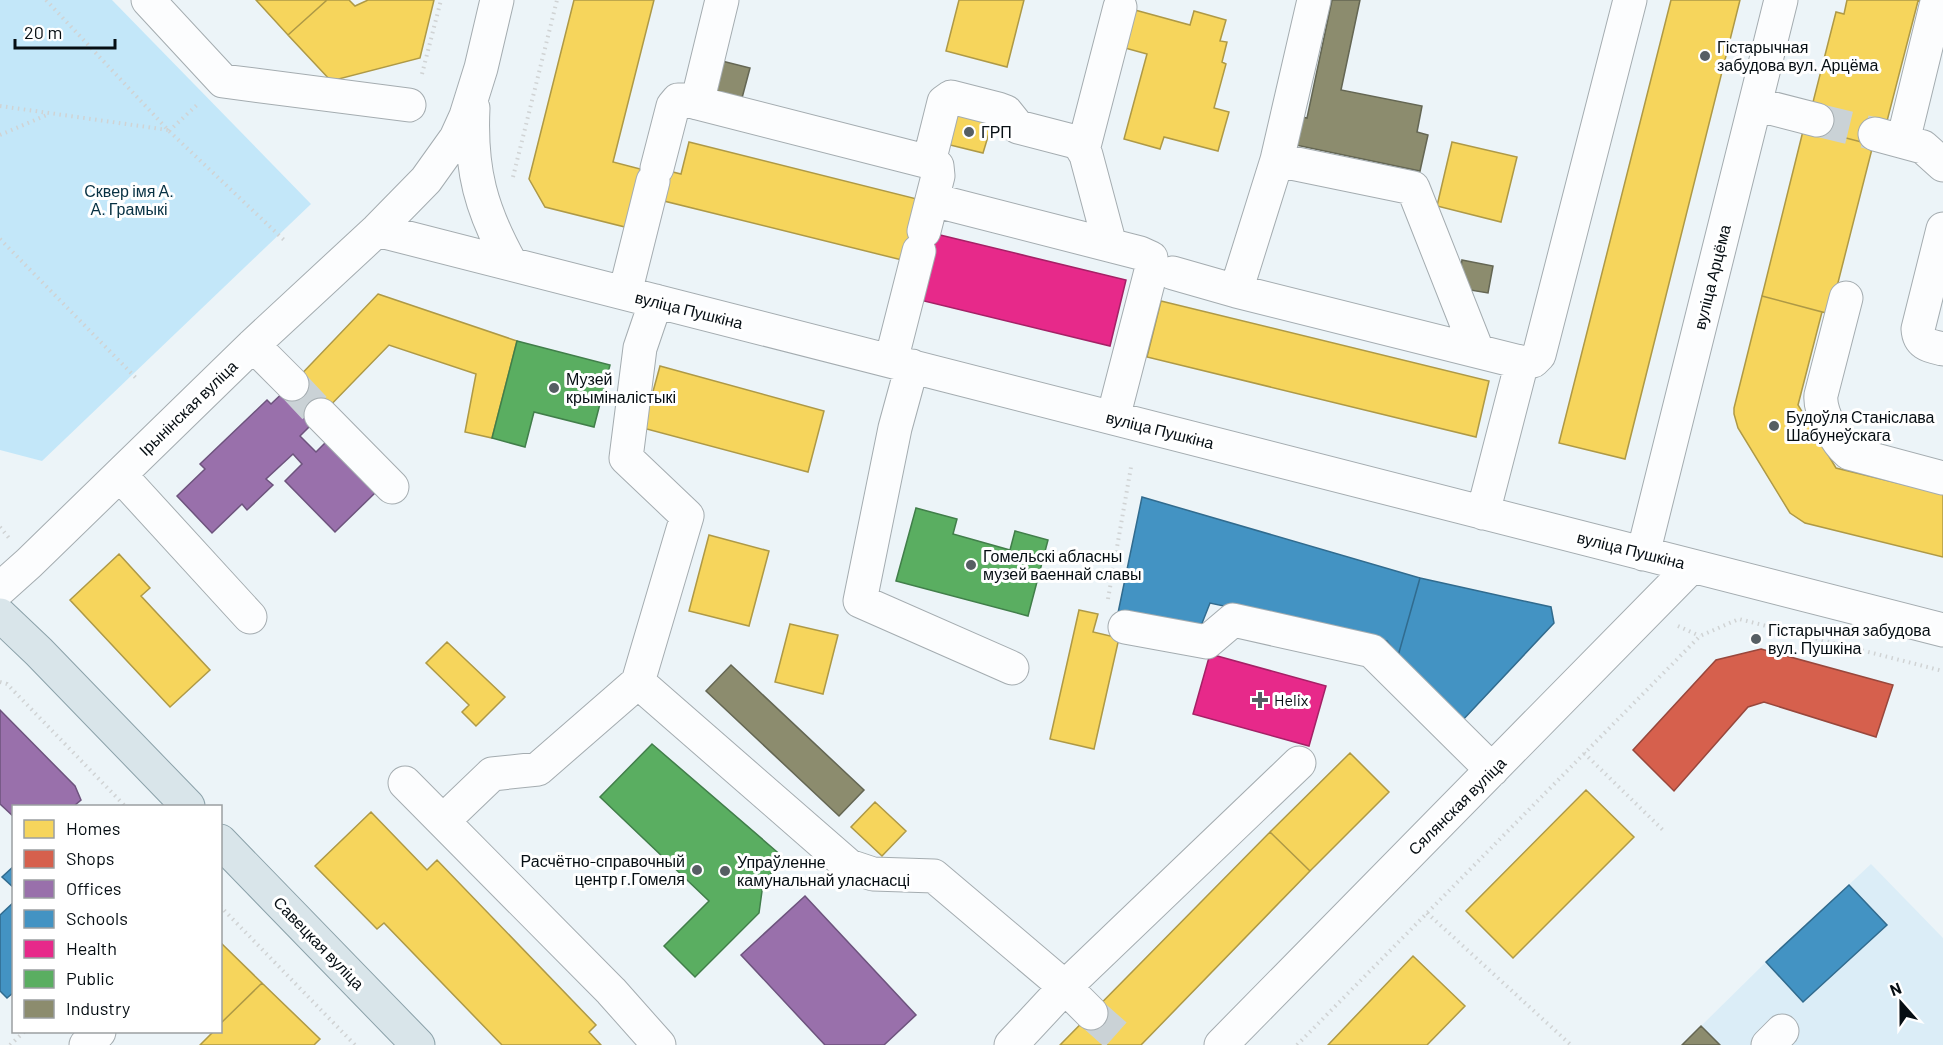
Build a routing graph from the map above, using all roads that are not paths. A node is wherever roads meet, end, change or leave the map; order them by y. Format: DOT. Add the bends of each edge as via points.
graph roads {
  1 [pos="148,0"];
  2 [pos="497,0"];
  3 [pos="722,0"];
  4 [pos="1314,0"];
  5 [pos="1630,0"];
  6 [pos="1781,0"];
  7 [pos="1937,3"];
  8 [pos="1120,7"];
  9 [pos="473,98"];
  10 [pos="697,103"];
  11 [pos="403,104"];
  12 [pos="1755,104"];
  13 [pos="1817,120"];
  14 [pos="1083,150"];
  15 [pos="1277,160"];
  16 [pos="929,162"];
  17 [pos="1943,165"];
  18 [pos="933,200"];
  19 [pos="1943,229"];
  20 [pos="377,230"];
  21 [pos="1110,245"];
  22 [pos="511,264"];
  23 [pos="1173,273"];
  24 [pos="1236,291"];
  25 [pos="640,297"];
  26 [pos="1846,298"];
  27 [pos="253,345"];
  28 [pos="1943,349"];
  29 [pos="1478,351"];
  30 [pos="1522,362"];
  31 [pos="901,364"];
  32 [pos="292,384"];
  33 [pos="321,415"];
  34 [pos="1113,418"];
  35 [pos="120,475"];
  36 [pos="1943,478"];
  37 [pos="392,487"];
  38 [pos="1483,513"];
  39 [pos="1643,554"];
  40 [pos="1692,566"];
  41 [pos="0,589"];
  42 [pos="0,615"];
  43 [pos="1116,615"];
  44 [pos="250,617"];
  45 [pos="1943,630"];
  46 [pos="1012,668"];
  47 [pos="638,682"];
  48 [pos="1299,763"];
  49 [pos="1492,770"];
  50 [pos="405,783"];
  51 [pos="186,805"];
  52 [pos="443,821"];
  53 [pos="222,843"];
  54 [pos="1065,987"];
  55 [pos="1091,1013"];
  56 [pos="98,1033"];
  57 [pos="86,1045"];
  58 [pos="418,1045"];
  59 [pos="659,1045"];
  60 [pos="1011,1045"];
  61 [pos="1221,1045"];
  1 -- 11 [label="street" via="223,81"];
  2 -- 9 [label="street"];
  3 -- 10 [label="street"];
  4 -- 15 [label="street"];
  5 -- 30 [label="street" via="1539,355 1533,361"];
  6 -- 12 [label="street, вуліца Арцёма"];
  7 -- 17 [label="street" via="1889,138 1923,147"];
  8 -- 14 [label="street"];
  9 -- 20 [label="street, Ірынінская вуліца" via="456,138 426,180"];
  9 -- 22 [label="street" via="472,146 480,195"];
  10 -- 16 [label="street"];
  10 -- 25 [label="street" via="678,100 673,106 655,175"];
  12 -- 13 [label="street"];
  12 -- 39 [label="street, вуліца Арцёма"];
  14 -- 16 [label="street" via="1071,141 1018,127 1003,110 951,97 944,102"];
  14 -- 21 [label="street"];
  15 -- 24 [label="street"];
  15 -- 29 [label="street" via="1413,188"];
  16 -- 18 [label="street" via="938,171"];
  18 -- 21 [label="street"];
  18 -- 31 [label="street"];
  19 -- 28 [label="street" via="1918,329 1925,345"];
  20 -- 22 [label="street, вуліца Пушкіна"];
  20 -- 27 [label="street, Ірынінская вуліца"];
  21 -- 34 [label="street" via="1147,256 1152,265"];
  22 -- 25 [label="street, вуліца Пушкіна"];
  23 -- 24 [label="street"];
  24 -- 29 [label="street"];
  25 -- 31 [label="street, вуліца Пушкіна"];
  25 -- 47 [label="street" via="640,348 626,458 687,516"];
  26 -- 36 [label="street" via="1821,395 1825,417 1849,453"];
  27 -- 32 [label="street"];
  27 -- 35 [label="street, Ірынінская вуліца"];
  29 -- 30 [label="street"];
  30 -- 38 [label="street"];
  31 -- 34 [label="street, вуліца Пушкіна"];
  31 -- 46 [label="street" via="895,428 860,601"];
  33 -- 37 [label="street"];
  34 -- 38 [label="street, вуліца Пушкіна"];
  35 -- 41 [label="street, Ірынінская вуліца"];
  35 -- 44 [label="street"];
  38 -- 39 [label="street, вуліца Пушкіна"];
  39 -- 40 [label="street, вуліца Пушкіна"];
  40 -- 45 [label="street, вуліца Пушкіна"];
  40 -- 49 [label="street, Сялянская вуліца"];
  42 -- 51 [label="main road"];
  43 -- 49 [label="street" via="1207,642 1233,620 1371,651"];
  47 -- 52 [label="street" via="538,769 492,774"];
  47 -- 54 [label="street" via="849,866 873,874 934,876"];
  48 -- 54 [label="street"];
  49 -- 61 [label="street, Сялянская вуліца"];
  50 -- 52 [label="street"];
  52 -- 59 [label="street"];
  53 -- 58 [label="main road, Савецкая вуліца"];
  54 -- 55 [label="street"];
  54 -- 60 [label="street"];
  56 -- 57 [label="street"];
}
